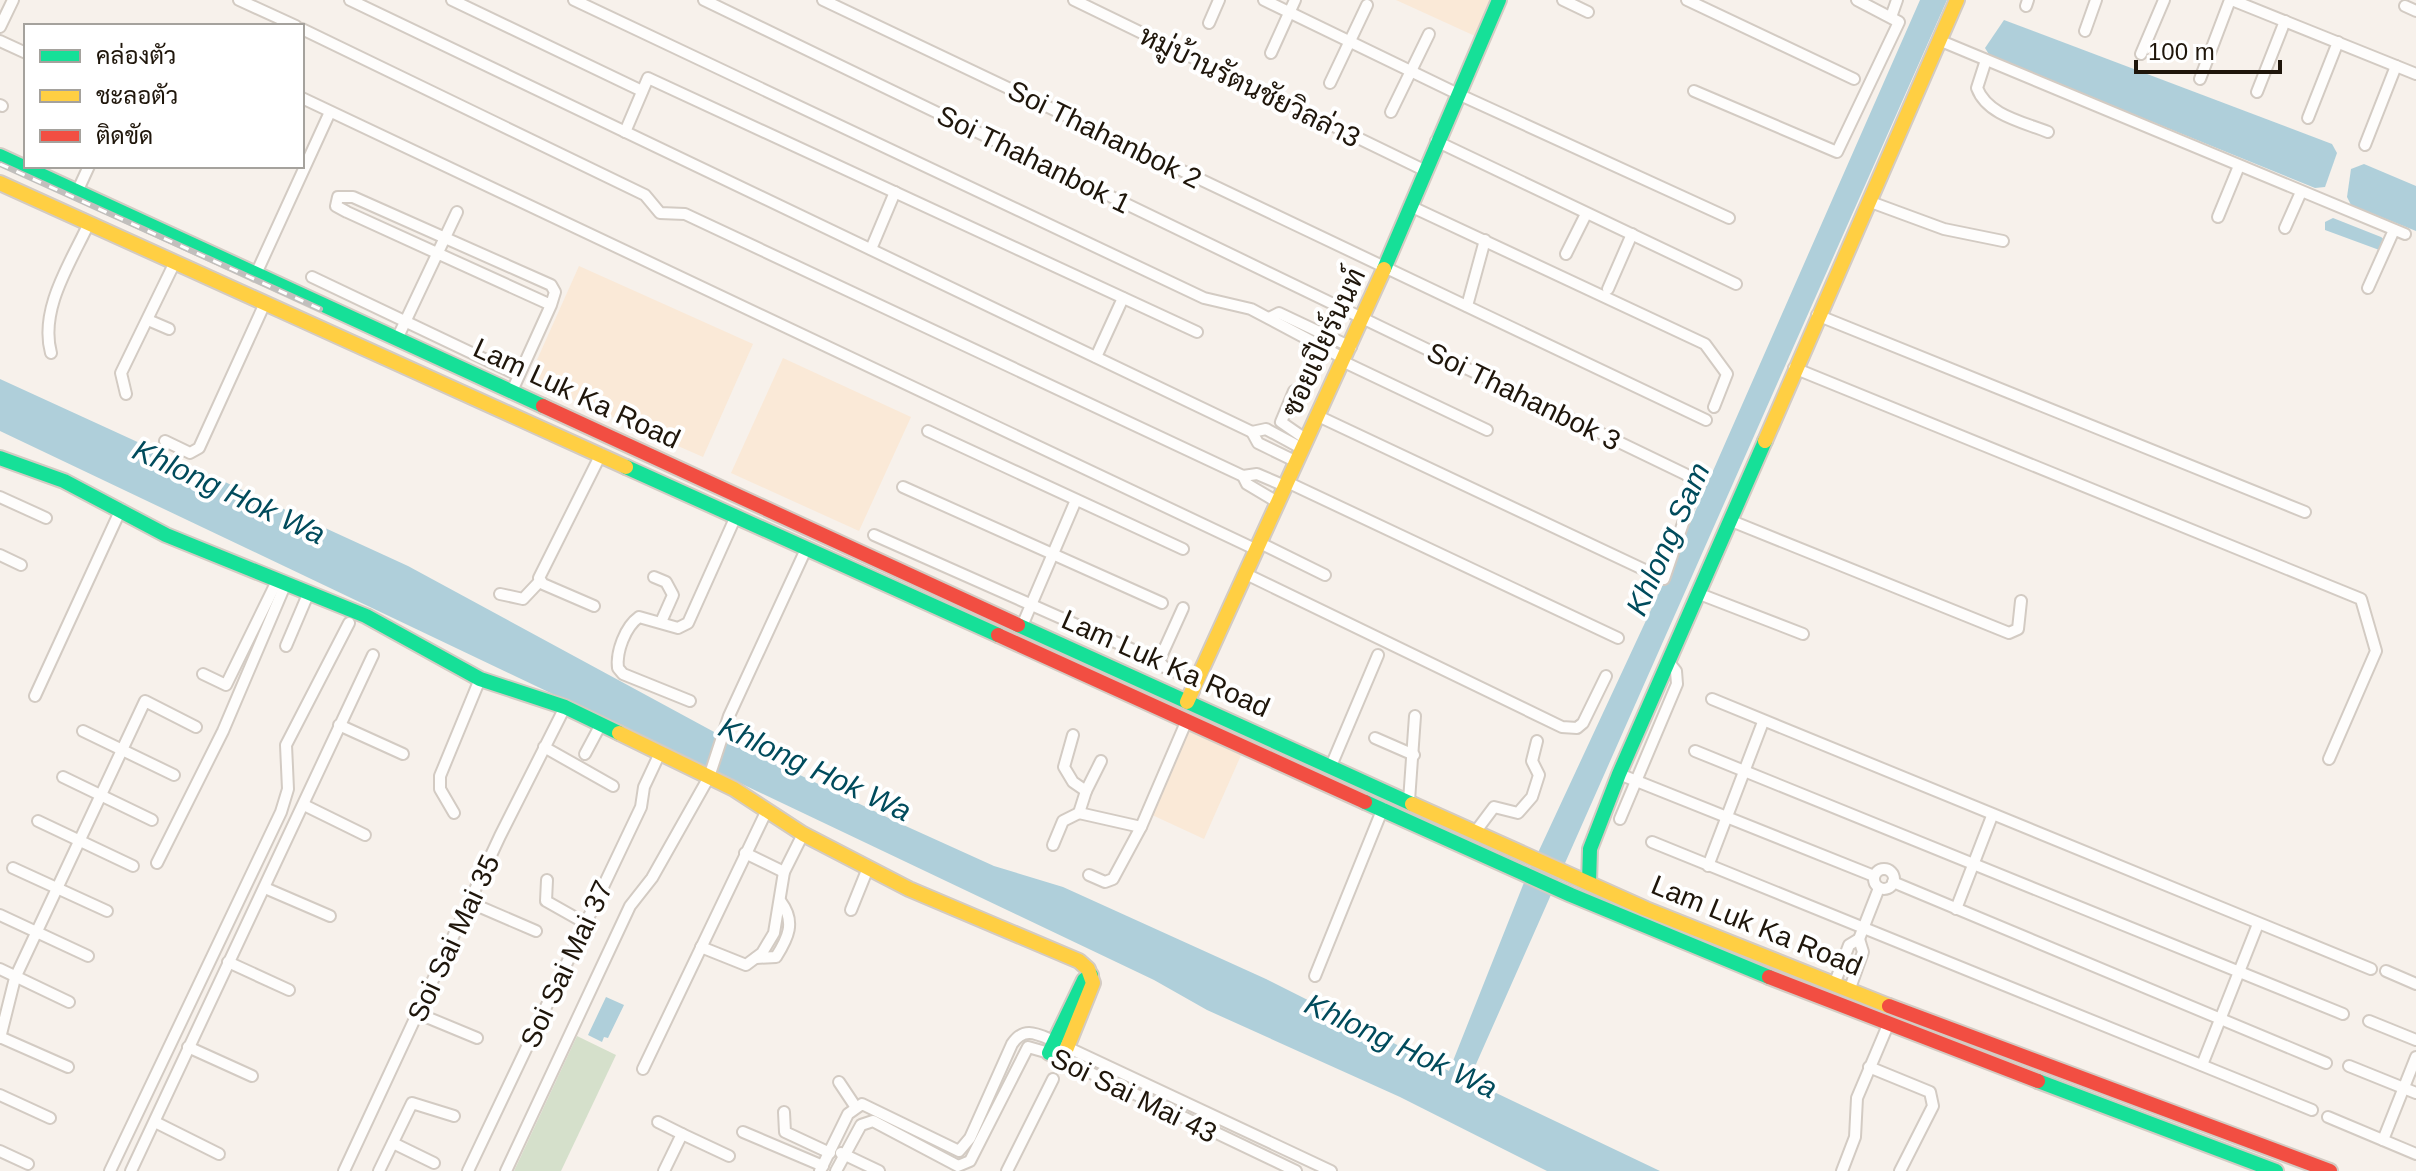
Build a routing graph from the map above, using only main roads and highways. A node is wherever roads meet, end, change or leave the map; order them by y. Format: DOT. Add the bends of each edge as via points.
graph roads {
  1 [pos="1498,0"];
  2 [pos="1957,0"];
  3 [pos="0,156"];
  4 [pos="24,167"];
  5 [pos="26,168"];
  6 [pos="0,183"];
  7 [pos="0,458"];
  8 [pos="971,603"];
  9 [pos="965,619"];
  10 [pos="1187,702"];
  11 [pos="1584,881"];
  12 [pos="1058,1050"];
  13 [pos="2276,1171"];
  14 [pos="2330,1171"];
  1 -- 10 [label="main road, ซอยเปียร์นนท์" via="1364,318"];
  2 -- 11 [label="main road" via="1619,774 1590,849"];
  3 -- 4 [label="main road, Lam Luk Ka Road"];
  5 -- 8 [label="main road, Lam Luk Ka Road"];
  6 -- 9 [label="main road, Lam Luk Ka Road"];
  7 -- 12 [label="main road" via="64,481 166,535 366,616 480,679 565,707 659,755 710,774 803,834 868,868 1079,961 1091,975 1084,980"];
  8 -- 9 [label="main road"];
  8 -- 10 [label="main road, Lam Luk Ka Road"];
  9 -- 13 [label="main road, Lam Luk Ka Road" via="1571,895 1888,1025"];
  10 -- 11 [label="main road, Lam Luk Ka Road"];
  11 -- 14 [label="main road, Lam Luk Ka Road" via="1849,991"];
}
